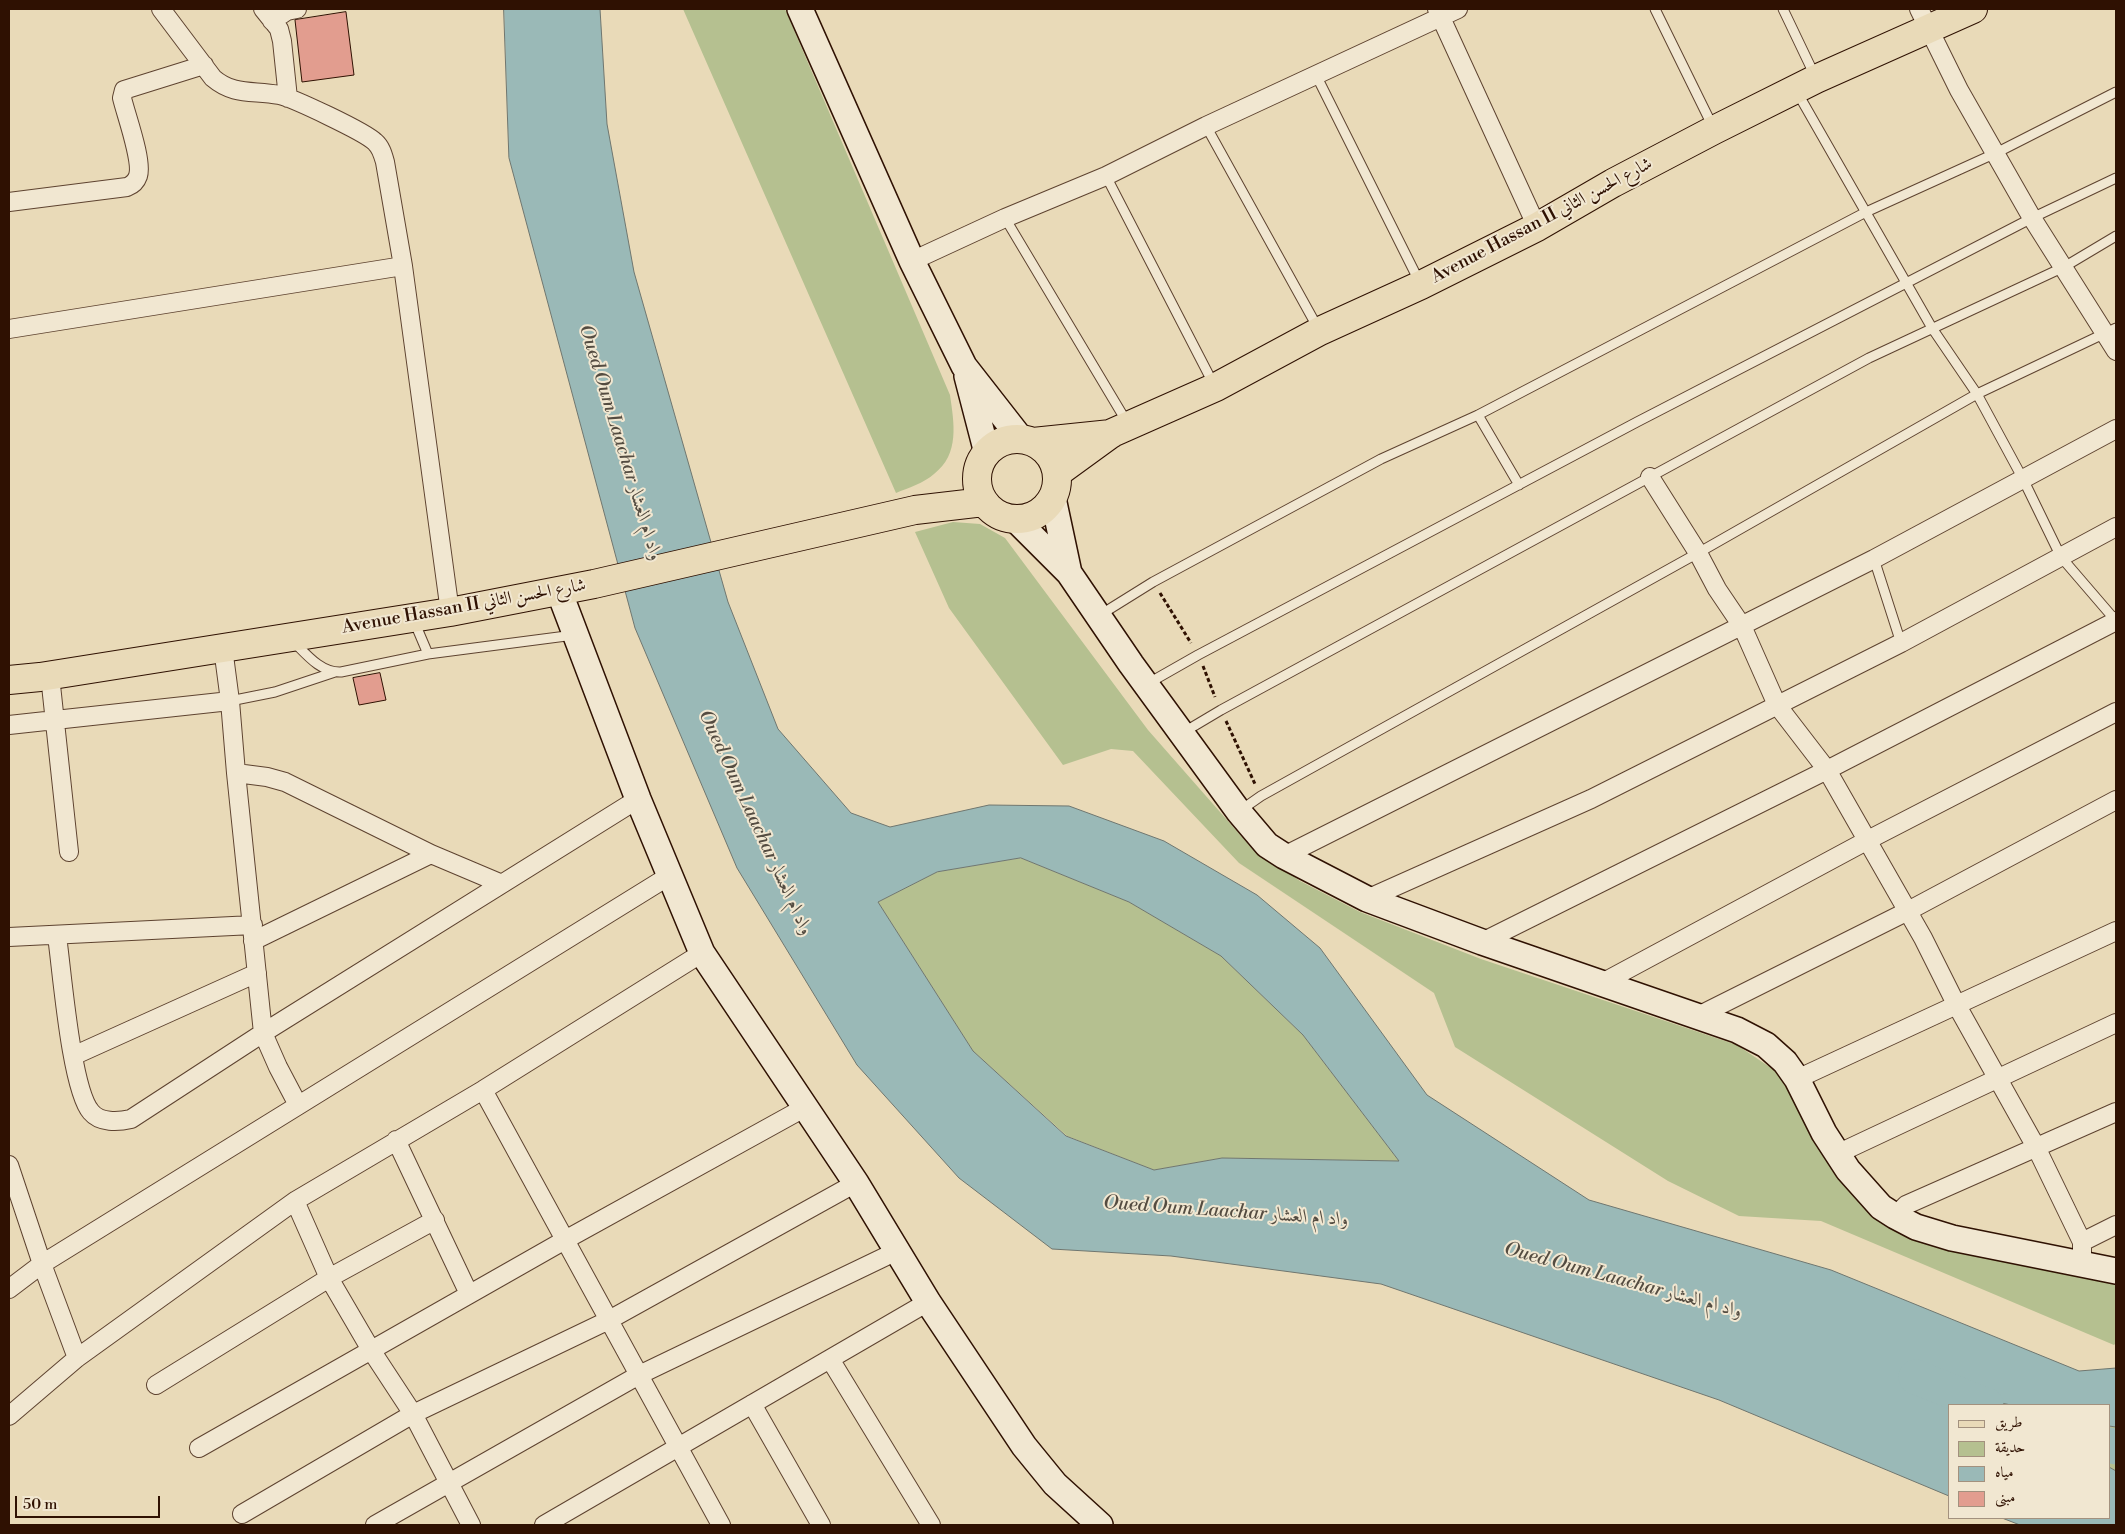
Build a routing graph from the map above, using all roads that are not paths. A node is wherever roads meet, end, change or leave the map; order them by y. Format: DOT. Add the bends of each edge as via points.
graph roads {
  1 [pos="161,9"];
  2 [pos="297,9"];
  3 [pos="800,9"];
  4 [pos="1458,9"];
  5 [pos="1655,9"];
  6 [pos="1783,9"];
  7 [pos="1973,9"];
  8 [pos="1438,12"];
  9 [pos="268,15"];
  10 [pos="1924,19"];
  11 [pos="204,65"];
  12 [pos="1316,75"];
  13 [pos="1806,84"];
  14 [pos="2116,92"];
  15 [pos="288,98"];
  16 [pos="1206,126"];
  17 [pos="1714,130"];
  18 [pos="1996,153"];
  19 [pos="1106,176"];
  20 [pos="2116,178"];
  21 [pos="9,202"];
  22 [pos="1866,212"];
  23 [pos="1005,218"];
  24 [pos="2032,218"];
  25 [pos="1537,227"];
  26 [pos="2116,236"];
  27 [pos="912,261"];
  28 [pos="403,266"];
  29 [pos="2064,267"];
  30 [pos="1908,282"];
  31 [pos="1421,285"];
  32 [pos="1932,328"];
  33 [pos="9,329"];
  34 [pos="1320,331"];
  35 [pos="2111,331"];
  36 [pos="2116,351"];
  37 [pos="964,366"];
  38 [pos="1216,387"];
  39 [pos="1977,394"];
  40 [pos="1478,415"];
  41 [pos="1121,429"];
  42 [pos="2116,429"];
  43 [pos="1027,440"];
  44 [pos="982,461"];
  45 [pos="1650,477"];
  46 [pos="2023,479"];
  47 [pos="1055,485"];
  48 [pos="1520,485"];
  49 [pos="984,502"];
  50 [pos="915,510"];
  51 [pos="1016,520"];
  52 [pos="2116,527"];
  53 [pos="1698,554"];
  54 [pos="2061,557"];
  55 [pos="1874,559"];
  56 [pos="1069,573"];
  57 [pos="559,591"];
  58 [pos="450,612"];
  59 [pos="1097,616"];
  60 [pos="412,618"];
  61 [pos="2116,621"];
  62 [pos="1742,626"];
  63 [pos="577,634"];
  64 [pos="289,637"];
  65 [pos="1902,643"];
  66 [pos="223,648"];
  67 [pos="428,654"];
  68 [pos="335,672"];
  69 [pos="50,676"];
  70 [pos="9,680"];
  71 [pos="1146,684"];
  72 [pos="230,701"];
  73 [pos="1777,705"];
  74 [pos="2116,712"];
  75 [pos="55,719"];
  76 [pos="9,725"];
  77 [pos="1181,734"];
  78 [pos="1827,770"];
  79 [pos="236,773"];
  80 [pos="638,799"];
  81 [pos="2116,800"];
  82 [pos="1239,812"];
  83 [pos="1868,840"];
  84 [pos="69,852"];
  85 [pos="431,854"];
  86 [pos="1284,856"];
  87 [pos="669,876"];
  88 [pos="502,884"];
  89 [pos="1367,899"];
  90 [pos="1908,911"];
  91 [pos="2116,931"];
  92 [pos="253,933"];
  93 [pos="57,936"];
  94 [pos="9,937"];
  95 [pos="1482,942"];
  96 [pos="702,954"];
  97 [pos="256,973"];
  98 [pos="1602,983"];
  99 [pos="1956,1004"];
  100 [pos="1698,1016"];
  101 [pos="2116,1023"];
  102 [pos="263,1033"];
  103 [pos="73,1056"];
  104 [pos="1998,1078"];
  105 [pos="1797,1079"];
  106 [pos="483,1090"];
  107 [pos="298,1105"];
  108 [pos="804,1108"];
  109 [pos="2116,1112"];
  110 [pos="396,1140"];
  111 [pos="2036,1147"];
  112 [pos="1837,1154"];
  113 [pos="9,1166"];
  114 [pos="856,1183"];
  115 [pos="295,1201"];
  116 [pos="1895,1216"];
  117 [pos="435,1220"];
  118 [pos="2116,1224"];
  119 [pos="565,1240"];
  120 [pos="896,1251"];
  121 [pos="2082,1253"];
  122 [pos="42,1264"];
  123 [pos="2116,1271"];
  124 [pos="329,1278"];
  125 [pos="9,1289"];
  126 [pos="469,1294"];
  127 [pos="928,1302"];
  128 [pos="609,1320"];
  129 [pos="371,1350"];
  130 [pos="77,1358"];
  131 [pos="830,1359"];
  132 [pos="639,1375"];
  133 [pos="156,1385"];
  134 [pos="752,1404"];
  135 [pos="413,1414"];
  136 [pos="9,1416"];
  137 [pos="678,1447"];
  138 [pos="198,1448"];
  139 [pos="449,1483"];
  140 [pos="242,1514"];
  141 [pos="715,1523"];
  142 [pos="550,1524"];
  143 [pos="375,1525"];
  144 [pos="471,1525"];
  145 [pos="820,1525"];
  146 [pos="931,1525"];
  147 [pos="1100,1525"];
  1 -- 11 [label="street"];
  2 -- 9 [label="street"];
  3 -- 27 [label="main road"];
  4 -- 8 [label="street"];
  5 -- 17 [label="lane"];
  6 -- 13 [label="lane"];
  7 -- 10 [label="main road, Avenue Hassan II شارع الحسن الثاني"];
  8 -- 12 [label="street"];
  8 -- 25 [label="street"];
  9 -- 15 [label="street" via="282,41"];
  10 -- 13 [label="main road, Avenue Hassan II شارع الحسن الثاني"];
  10 -- 18 [label="street" via="1959,90"];
  11 -- 15 [label="street" via="228,89"];
  11 -- 21 [label="street" via="122,93 139,162 138,178 133,184"];
  12 -- 16 [label="street"];
  12 -- 31 [label="lane"];
  13 -- 17 [label="main road, Avenue Hassan II شارع الحسن الثاني"];
  13 -- 22 [label="lane"];
  14 -- 18 [label="lane"];
  15 -- 28 [label="street" via="359,132 381,150"];
  16 -- 19 [label="street"];
  16 -- 34 [label="lane"];
  17 -- 25 [label="main road, Avenue Hassan II شارع الحسن الثاني"];
  18 -- 22 [label="lane"];
  18 -- 24 [label="street"];
  19 -- 23 [label="street"];
  19 -- 38 [label="lane"];
  20 -- 24 [label="lane"];
  22 -- 30 [label="lane"];
  22 -- 40 [label="lane"];
  23 -- 27 [label="street"];
  23 -- 41 [label="lane"];
  24 -- 29 [label="street"];
  24 -- 30 [label="lane"];
  25 -- 31 [label="main road, Avenue Hassan II شارع الحسن الثاني"];
  26 -- 29 [label="lane"];
  27 -- 37 [label="main road"];
  28 -- 33 [label="street"];
  28 -- 58 [label="street"];
  29 -- 32 [label="lane"];
  29 -- 35 [label="street"];
  30 -- 32 [label="lane"];
  30 -- 48 [label="lane"];
  31 -- 34 [label="main road, Avenue Hassan II شارع الحسن الثاني"];
  32 -- 39 [label="lane"];
  32 -- 45 [label="lane" via="1869,358"];
  34 -- 38 [label="main road, Avenue Hassan II شارع الحسن الثاني"];
  35 -- 36 [label="street"];
  35 -- 39 [label="lane"];
  37 -- 43 [label="main road"];
  37 -- 44 [label="main road"];
  38 -- 41 [label="main road, Avenue Hassan II شارع الحسن الثاني"];
  39 -- 46 [label="lane"];
  39 -- 53 [label="lane"];
  40 -- 48 [label="lane"];
  40 -- 59 [label="lane" via="1381,458"];
  41 -- 43 [label="main road, Avenue Hassan II شارع الحسن الثاني"];
  41 -- 47 [label="main road, Avenue Hassan II شارع الحسن الثاني"];
  42 -- 46 [label="street"];
  43 -- 44 [label="main road, Avenue Hassan II شارع الحسن الثاني" via="1002,442"];
  43 -- 47 [label="main road" via="1049,454"];
  44 -- 49 [label="main road" via="977,487"];
  44 -- 50 [label="main road, Avenue Hassan II شارع الحسن الثاني"];
  45 -- 53 [label="street"];
  45 -- 77 [label="lane"];
  46 -- 54 [label="lane"];
  46 -- 55 [label="street"];
  47 -- 51 [label="main road, Avenue Hassan II شارع الحسن الثاني" via="1038,514"];
  47 -- 56 [label="main road"];
  48 -- 71 [label="lane"];
  49 -- 50 [label="main road, Avenue Hassan II شارع الحسن الثاني"];
  49 -- 51 [label="main road" via="998,514"];
  50 -- 57 [label="main road, Avenue Hassan II شارع الحسن الثاني"];
  51 -- 56 [label="main road"];
  52 -- 54 [label="street"];
  53 -- 62 [label="street"];
  53 -- 82 [label="lane" via="1261,796"];
  54 -- 61 [label="lane"];
  54 -- 65 [label="street"];
  55 -- 62 [label="street"];
  55 -- 65 [label="lane"];
  56 -- 59 [label="main road"];
  57 -- 58 [label="main road, Avenue Hassan II شارع الحسن الثاني"];
  57 -- 63 [label="main road"];
  58 -- 60 [label="main road, Avenue Hassan II شارع الحسن الثاني"];
  59 -- 71 [label="main road"];
  60 -- 64 [label="main road, Avenue Hassan II شارع الحسن الثاني"];
  60 -- 67 [label="lane"];
  61 -- 78 [label="street"];
  62 -- 73 [label="street"];
  62 -- 86 [label="street"];
  63 -- 67 [label="lane"];
  63 -- 80 [label="main road"];
  64 -- 66 [label="main road, Avenue Hassan II شارع الحسن الثاني"];
  64 -- 68 [label="lane" via="313,660"];
  65 -- 73 [label="street"];
  66 -- 69 [label="main road, Avenue Hassan II شارع الحسن الثاني"];
  66 -- 72 [label="street"];
  67 -- 68 [label="lane"];
  68 -- 72 [label="lane" via="290,688"];
  69 -- 70 [label="main road, Avenue Hassan II شارع الحسن الثاني"];
  69 -- 75 [label="street"];
  71 -- 77 [label="main road"];
  72 -- 75 [label="street"];
  72 -- 79 [label="street"];
  73 -- 78 [label="street"];
  73 -- 89 [label="street" via="1591,798"];
  74 -- 83 [label="street"];
  75 -- 76 [label="street"];
  75 -- 84 [label="street"];
  77 -- 82 [label="main road"];
  78 -- 83 [label="street"];
  78 -- 95 [label="street"];
  79 -- 85 [label="street" via="285,782"];
  79 -- 92 [label="street"];
  80 -- 87 [label="main road"];
  80 -- 88 [label="street"];
  81 -- 90 [label="street"];
  82 -- 86 [label="main road" via="1267,845"];
  83 -- 90 [label="street"];
  83 -- 98 [label="street"];
  85 -- 88 [label="street"];
  85 -- 92 [label="street"];
  86 -- 89 [label="main road"];
  87 -- 96 [label="main road"];
  87 -- 107 [label="street"];
  88 -- 102 [label="street"];
  89 -- 95 [label="main road"];
  90 -- 99 [label="street"];
  90 -- 100 [label="street"];
  91 -- 99 [label="street"];
  92 -- 93 [label="street" via="81,933"];
  92 -- 97 [label="street"];
  93 -- 94 [label="street"];
  93 -- 103 [label="street"];
  95 -- 98 [label="main road"];
  96 -- 106 [label="street"];
  96 -- 108 [label="main road"];
  97 -- 102 [label="street"];
  97 -- 103 [label="street"];
  98 -- 100 [label="main road"];
  99 -- 104 [label="street"];
  99 -- 105 [label="street"];
  100 -- 105 [label="main road" via="1738,1030 1766,1046 1785,1062"];
  101 -- 104 [label="street"];
  102 -- 103 [label="street" via="130,1119 119,1122 92,1114 84,1104"];
  102 -- 107 [label="street"];
  104 -- 111 [label="street"];
  104 -- 112 [label="street"];
  105 -- 112 [label="main road"];
  106 -- 110 [label="street"];
  106 -- 119 [label="street"];
  107 -- 122 [label="street"];
  108 -- 114 [label="main road"];
  108 -- 119 [label="street"];
  109 -- 111 [label="street"];
  110 -- 115 [label="street"];
  110 -- 117 [label="street"];
  111 -- 116 [label="street" via="1906,1205"];
  111 -- 121 [label="street"];
  112 -- 116 [label="main road" via="1881,1207"];
  113 -- 122 [label="street"];
  114 -- 120 [label="main road"];
  114 -- 128 [label="street"];
  115 -- 124 [label="street"];
  115 -- 130 [label="street"];
  116 -- 121 [label="main road" via="1916,1227 1952,1238"];
  117 -- 124 [label="street"];
  117 -- 126 [label="street"];
  118 -- 121 [label="street"];
  119 -- 126 [label="street"];
  119 -- 128 [label="street"];
  120 -- 127 [label="main road"];
  120 -- 132 [label="street"];
  121 -- 123 [label="main road"];
  122 -- 125 [label="street"];
  122 -- 130 [label="street"];
  124 -- 129 [label="street"];
  124 -- 133 [label="street"];
  126 -- 129 [label="street"];
  127 -- 131 [label="street"];
  127 -- 147 [label="main road" via="1024,1446 1055,1484"];
  128 -- 132 [label="street"];
  128 -- 135 [label="street"];
  129 -- 135 [label="street"];
  129 -- 138 [label="street"];
  130 -- 136 [label="street"];
  131 -- 134 [label="street"];
  131 -- 146 [label="street"];
  132 -- 137 [label="street"];
  132 -- 139 [label="street"];
  134 -- 137 [label="street"];
  134 -- 145 [label="street"];
  135 -- 139 [label="street"];
  135 -- 140 [label="street"];
  137 -- 141 [label="street"];
  137 -- 142 [label="street"];
  139 -- 143 [label="street"];
  139 -- 144 [label="street"];
}
